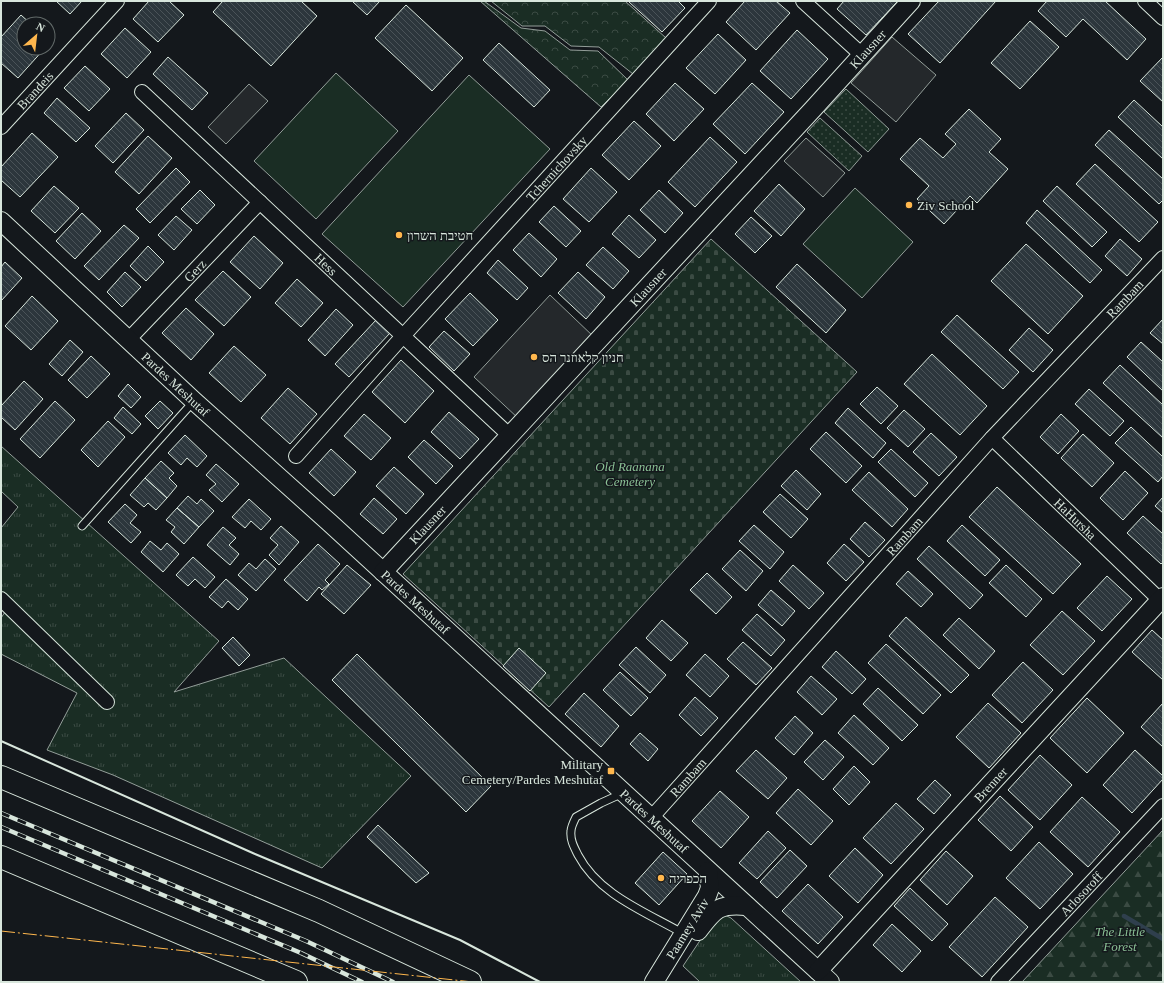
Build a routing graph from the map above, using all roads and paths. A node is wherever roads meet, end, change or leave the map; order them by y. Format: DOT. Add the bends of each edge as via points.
graph roads {
  1 [pos="117,1"];
  2 [pos="709,1"];
  3 [pos="802,1"];
  4 [pos="911,1"];
  5 [pos="1145,1"];
  6 [pos="1163,18"];
  7 [pos="862,55"];
  8 [pos="142,92"];
  9 [pos="1,127"];
  10 [pos="260,202"];
  11 [pos="1,221"];
  12 [pos="1163,258"];
  13 [pos="402,336"];
  14 [pos="129,339"];
  15 [pos="194,400"];
  16 [pos="510,436"];
  17 [pos="992,438"];
  18 [pos="296,456"];
  19 [pos="82,526"];
  20 [pos="383,572"];
  21 [pos="1162,598"];
  22 [pos="1,599"];
  23 [pos="108,702"];
  24 [pos="1,777"];
  25 [pos="622,793"];
  26 [pos="1163,806"];
  27 [pos="651,818"];
  28 [pos="1,858"];
  29 [pos="708,871"];
  30 [pos="747,906"];
  31 [pos="684,934"];
  32 [pos="824,977"];
  33 [pos="296,982"];
  34 [pos="470,982"];
  35 [pos="654,982"];
  36 [pos="665,982"];
  37 [pos="998,982"];
  1 -- 9 [label="street, Brandeis"];
  2 -- 13 [label="street, Tchernichovsky"];
  3 -- 7 [label="street"];
  4 -- 7 [label="street, Klausner"];
  5 -- 6 [label="street"];
  7 -- 16 [label="street, Klausner"];
  8 -- 10 [label="street, Hess"];
  10 -- 13 [label="street, Hess"];
  10 -- 14 [label="street, Gerz"];
  11 -- 14 [label="street, Pardes Meshutaf"];
  12 -- 17 [label="street, Rambam"];
  13 -- 16 [label="street, Hess"];
  13 -- 18 [label="street, Tchernichovsky"];
  14 -- 15 [label="street, Pardes Meshutaf"];
  15 -- 19 [label="lane"];
  15 -- 20 [label="street, Pardes Meshutaf"];
  16 -- 20 [label="street, Klausner"];
  17 -- 21 [label="street, HaHursha"];
  17 -- 27 [label="street, Rambam"];
  20 -- 25 [label="street, Pardes Meshutaf"];
  21 -- 32 [label="street, Brenner"];
  22 -- 23 [label="street"];
  24 -- 34 [label="highway" via="319,911"];
  25 -- 27 [label="street, Pardes Meshutaf"];
  25 -- 31 [label="lane" via="576,817 571,831 573,845 583,865 600,884 637,909"];
  26 -- 37 [label="street, Arlosoroff"];
  27 -- 29 [label="street, Pardes Meshutaf"];
  28 -- 33 [label="highway"];
  29 -- 30 [label="street, Pardes Meshutaf"];
  29 -- 31 [label="street, Paamey Aviv" via="710,888 707,896"];
  30 -- 32 [label="street, Pardes Meshutaf"];
  30 -- 36 [label="street, Paamey Aviv" via="730,906 712,912 688,944"];
  31 -- 35 [label="street, Paamey Aviv"];
}
